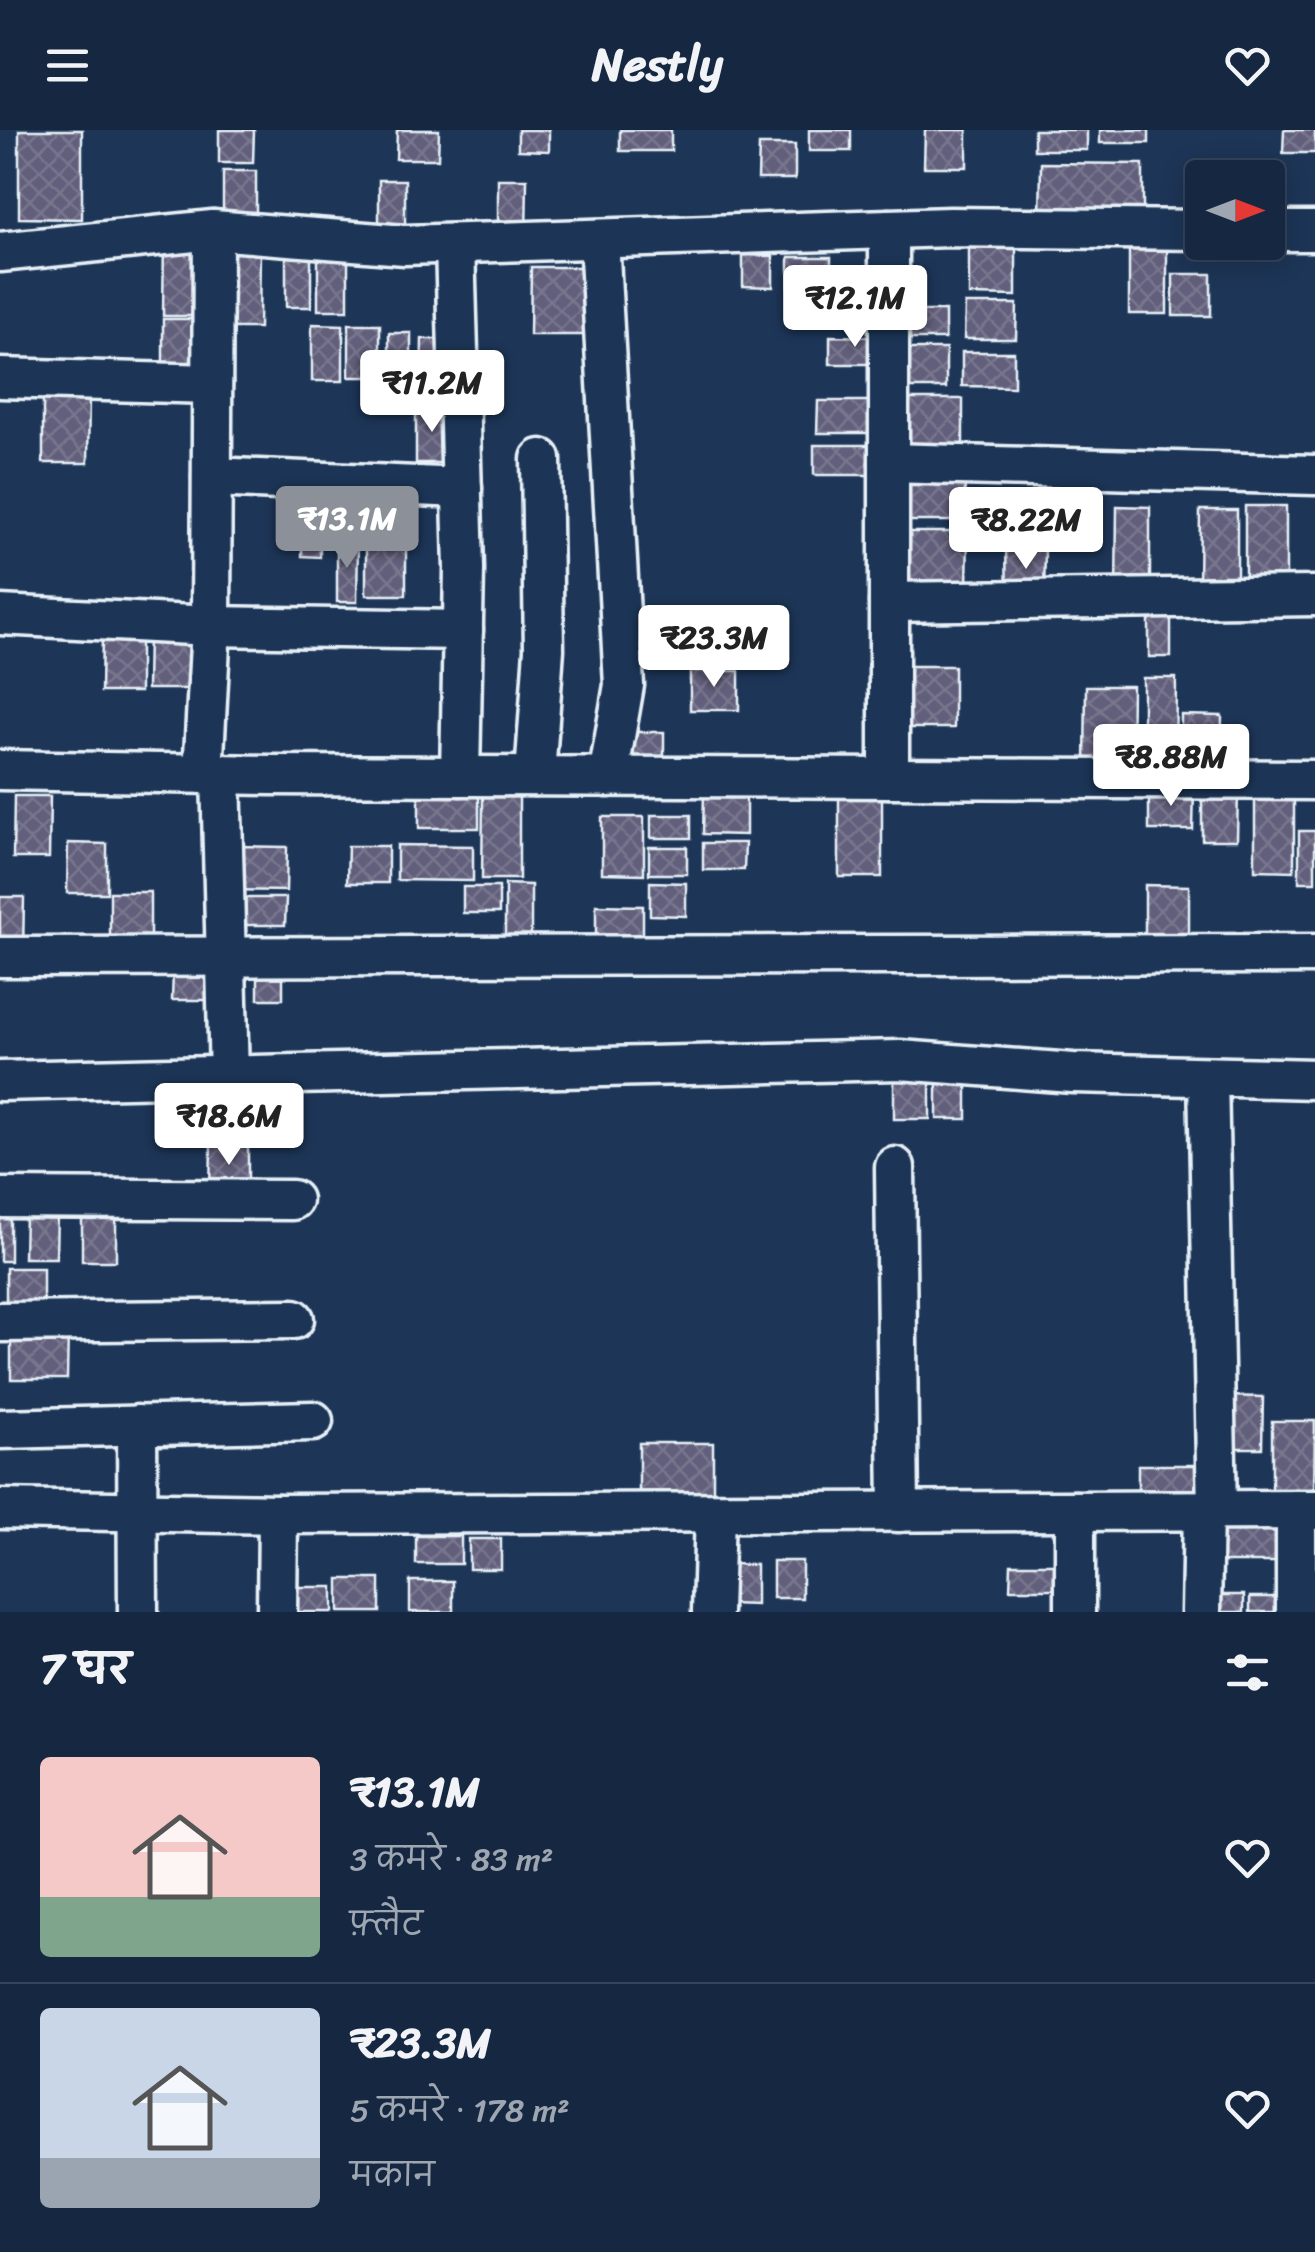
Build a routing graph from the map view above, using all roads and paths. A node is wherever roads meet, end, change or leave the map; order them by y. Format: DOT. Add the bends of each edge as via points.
graph roads {
  1 [pos="889,229"];
  2 [pos="213,230"];
  3 [pos="1185,230"];
  4 [pos="1285,230"];
  5 [pos="1315,231"];
  6 [pos="599,239"];
  7 [pos="455,244"];
  8 [pos="0,252"];
  9 [pos="0,378"];
  10 [pos="212,384"];
  11 [pos="541,459"];
  12 [pos="889,463"];
  13 [pos="1315,475"];
  14 [pos="212,477"];
  15 [pos="462,488"];
  16 [pos="1315,596"];
  17 [pos="889,602"];
  18 [pos="0,616"];
  19 [pos="210,626"];
  20 [pos="463,630"];
  21 [pos="0,770"];
  22 [pos="212,774"];
  23 [pos="460,776"];
  24 [pos="535,776"];
  25 [pos="608,777"];
  26 [pos="889,778"];
  27 [pos="1315,780"];
  28 [pos="1315,954"];
  29 [pos="226,956"];
  30 [pos="0,957"];
  31 [pos="229,1076"];
  32 [pos="1208,1076"];
  33 [pos="1315,1079"];
  34 [pos="0,1080"];
  35 [pos="895,1167"];
  36 [pos="0,1198"];
  37 [pos="292,1200"];
  38 [pos="294,1319"];
  39 [pos="0,1322"];
  40 [pos="313,1421"];
  41 [pos="137,1426"];
  42 [pos="0,1429"];
  43 [pos="0,1509"];
  44 [pos="1210,1510"];
  45 [pos="1306,1510"];
  46 [pos="138,1511"];
  47 [pos="1075,1511"];
  48 [pos="899,1512"];
  49 [pos="715,1513"];
  50 [pos="278,1514"];
  51 [pos="138,1612"];
  52 [pos="278,1612"];
  53 [pos="712,1612"];
  54 [pos="1075,1612"];
  55 [pos="1201,1612"];
  56 [pos="1296,1612"];
  1 -- 3 [label="street"];
  1 -- 6 [label="street"];
  1 -- 12 [label="street"];
  2 -- 7 [label="street"];
  2 -- 8 [label="street"];
  2 -- 10 [label="street"];
  4 -- 5 [label="street"];
  6 -- 7 [label="street"];
  6 -- 25 [label="street" via="624,684"];
  7 -- 15 [label="street"];
  9 -- 10 [label="street"];
  10 -- 14 [label="street"];
  11 -- 24 [label="street" via="544,648"];
  12 -- 13 [label="street"];
  12 -- 17 [label="street"];
  14 -- 15 [label="street"];
  14 -- 19 [label="street"];
  15 -- 20 [label="street"];
  16 -- 17 [label="street"];
  17 -- 26 [label="street"];
  18 -- 19 [label="street"];
  19 -- 20 [label="street"];
  19 -- 22 [label="street"];
  20 -- 23 [label="street"];
  21 -- 22 [label="street"];
  22 -- 23 [label="street"];
  22 -- 29 [label="street"];
  23 -- 24 [label="street"];
  24 -- 25 [label="street"];
  25 -- 26 [label="street"];
  26 -- 27 [label="street"];
  28 -- 29 [label="street"];
  29 -- 30 [label="street"];
  29 -- 31 [label="street"];
  31 -- 32 [label="street" via="900,1060 1073,1074"];
  31 -- 34 [label="street"];
  32 -- 33 [label="street"];
  32 -- 44 [label="street"];
  35 -- 48 [label="street"];
  36 -- 37 [label="street"];
  38 -- 39 [label="street"];
  40 -- 41 [label="street"];
  41 -- 42 [label="street"];
  41 -- 46 [label="street"];
  43 -- 46 [label="street"];
  44 -- 45 [label="street"];
  44 -- 47 [label="street"];
  44 -- 55 [label="street"];
  45 -- 56 [label="street"];
  46 -- 50 [label="street"];
  46 -- 51 [label="street"];
  47 -- 48 [label="street"];
  47 -- 54 [label="street"];
  48 -- 49 [label="street"];
  49 -- 50 [label="street"];
  49 -- 53 [label="street"];
  50 -- 52 [label="street"];
}
